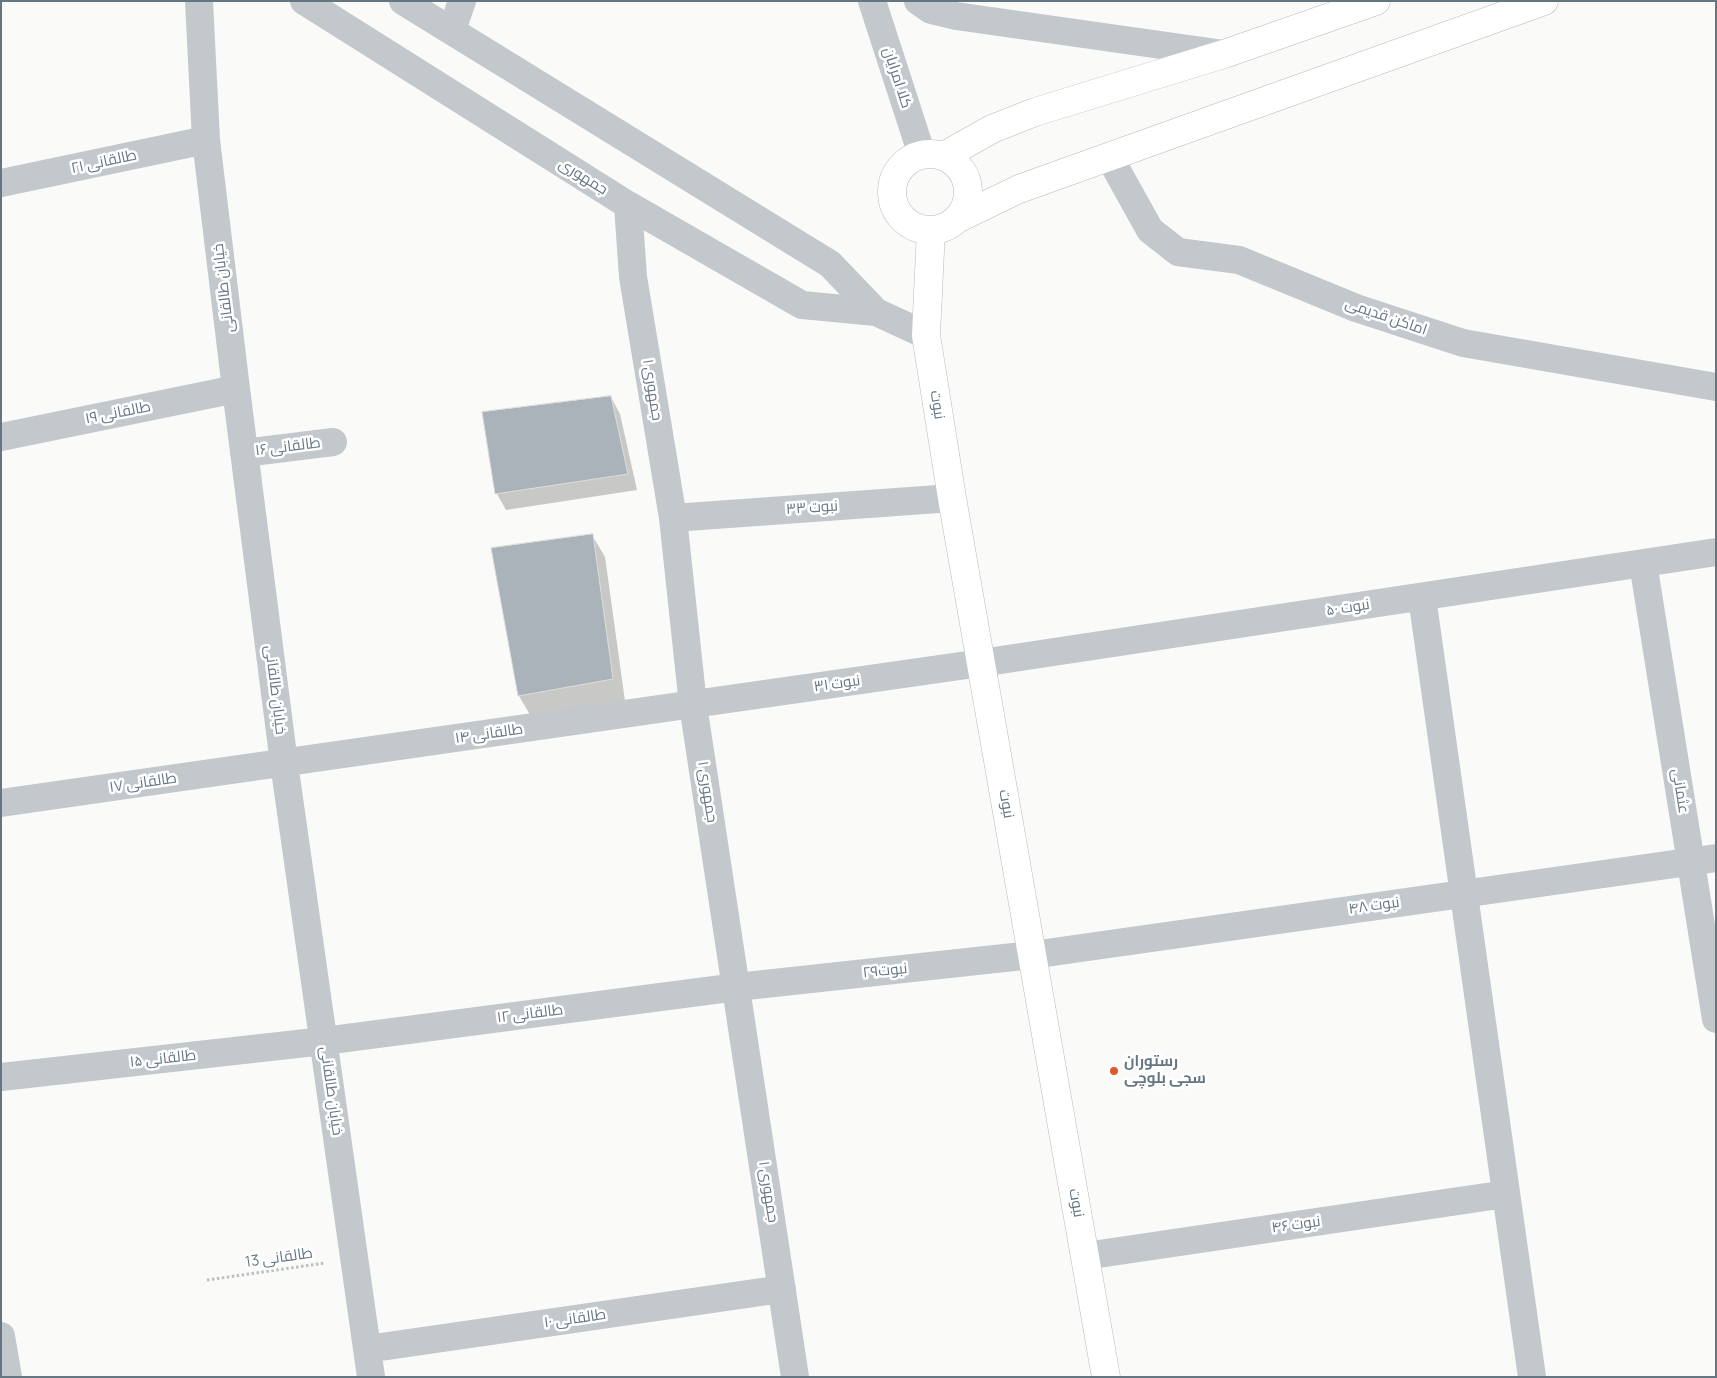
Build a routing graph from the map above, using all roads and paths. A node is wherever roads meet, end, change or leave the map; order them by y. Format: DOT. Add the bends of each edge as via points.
graph roads {
  1 [pos="199,1"];
  2 [pos="304,1"];
  3 [pos="403,1"];
  4 [pos="462,1"];
  5 [pos="872,1"];
  6 [pos="918,1"];
  7 [pos="1376,1"];
  8 [pos="1544,1"];
  9 [pos="452,30"];
  10 [pos="1224,54"];
  11 [pos="206,140"];
  12 [pos="933,155"];
  13 [pos="1110,158"];
  14 [pos="1,183"];
  15 [pos="628,205"];
  16 [pos="957,219"];
  17 [pos="931,230"];
  18 [pos="876,312"];
  19 [pos="926,335"];
  20 [pos="1716,388"];
  21 [pos="236,389"];
  22 [pos="1,437"];
  23 [pos="333,442"];
  24 [pos="244,453"];
  25 [pos="952,498"];
  26 [pos="672,518"];
  27 [pos="1716,552"];
  28 [pos="1643,563"];
  29 [pos="1422,597"];
  30 [pos="981,663"];
  31 [pos="693,704"];
  32 [pos="284,763"];
  33 [pos="1,803"];
  34 [pos="1703,860"];
  35 [pos="1464,894"];
  36 [pos="1032,955"];
  37 [pos="737,987"];
  38 [pos="1716,1019"];
  39 [pos="324,1041"];
  40 [pos="1,1077"];
  41 [pos="1506,1194"];
  42 [pos="1085,1256"];
  43 [pos="355,1259"];
  44 [pos="207,1280"];
  45 [pos="782,1289"];
  46 [pos="1,1336"];
  47 [pos="367,1349"];
  48 [pos="8,1377"];
  49 [pos="371,1377"];
  50 [pos="795,1377"];
  51 [pos="1106,1377"];
  52 [pos="1532,1377"];
  1 -- 11 [label="street, خیابان طالقانی"];
  2 -- 15 [label="street, جمهوری"];
  3 -- 9 [label="street, جمهوری"];
  4 -- 9 [label="street"];
  5 -- 12 [label="street, کلا امرایان"];
  6 -- 10 [label="street" via="931,10 956,16"];
  7 -- 10 [label="main road"];
  8 -- 13 [label="main road"];
  9 -- 18 [label="street, جمهوری" via="830,264"];
  10 -- 12 [label="main road" via="1035,112"];
  11 -- 14 [label="street, طالقانی ۲۱"];
  11 -- 21 [label="street, خیابان طالقانی"];
  12 -- 16 [label="main road" via="954,160 967,178 968,200"];
  12 -- 17 [label="main road" via="911,156 895,172 890,194 898,215 915,228"];
  13 -- 16 [label="main road" via="1019,189"];
  13 -- 20 [label="street, اماکن قدیمی" via="1150,230 1178,252 1239,260 1356,308 1463,343"];
  15 -- 18 [label="street, جمهوری" via="802,305"];
  15 -- 26 [label="street, جمهوری ۱" via="633,277"];
  16 -- 17 [label="main road" via="938,230"];
  17 -- 19 [label="main road, نبوت"];
  18 -- 19 [label="street, جمهوری"];
  19 -- 25 [label="main road, نبوت"];
  21 -- 22 [label="street, طالقانی ۱۹"];
  21 -- 24 [label="street, خیابان طالقانی"];
  23 -- 24 [label="street, طالقانی ۱۶"];
  24 -- 32 [label="street, خیابان طالقانی"];
  25 -- 26 [label="street, نبوت ۳۳"];
  25 -- 30 [label="main road, نبوت"];
  26 -- 31 [label="street, جمهوری ۱"];
  27 -- 28 [label="street, نبوت ۵۰"];
  28 -- 29 [label="street, نبوت ۵۰"];
  28 -- 34 [label="street, عثمانی"];
  29 -- 30 [label="street, نبوت ۵۰"];
  29 -- 35 [label="street"];
  30 -- 31 [label="street, نبوت ۳۱"];
  30 -- 36 [label="main road, نبوت"];
  31 -- 32 [label="street, طالقانی ۱۴"];
  31 -- 37 [label="street, جمهوری ۱"];
  32 -- 33 [label="street, طالقانی ۱۷"];
  32 -- 39 [label="street, خیابان طالقانی"];
  34 -- 35 [label="street, نبوت ۴۸"];
  34 -- 38 [label="street, عثمانی"];
  35 -- 36 [label="street, نبوت ۴۸"];
  35 -- 41 [label="street"];
  36 -- 37 [label="street, نبوت۲۹"];
  36 -- 42 [label="main road, نبوت"];
  37 -- 39 [label="street, طالقانی ۱۲"];
  37 -- 45 [label="street, جمهوری ۱"];
  39 -- 40 [label="street, طالقانی ۱۵"];
  39 -- 43 [label="street, خیابان طالقانی"];
  41 -- 42 [label="street, نبوت ۴۶"];
  41 -- 52 [label="street"];
  42 -- 51 [label="main road, نبوت"];
  43 -- 44 [label="path, طالقانی 13"];
  43 -- 47 [label="street, خیابان طالقانی"];
  45 -- 47 [label="street, طالقانی ۱۰"];
  45 -- 50 [label="street, جمهوری ۱"];
  46 -- 48 [label="street"];
  47 -- 49 [label="street, خیابان طالقانی"];
}
